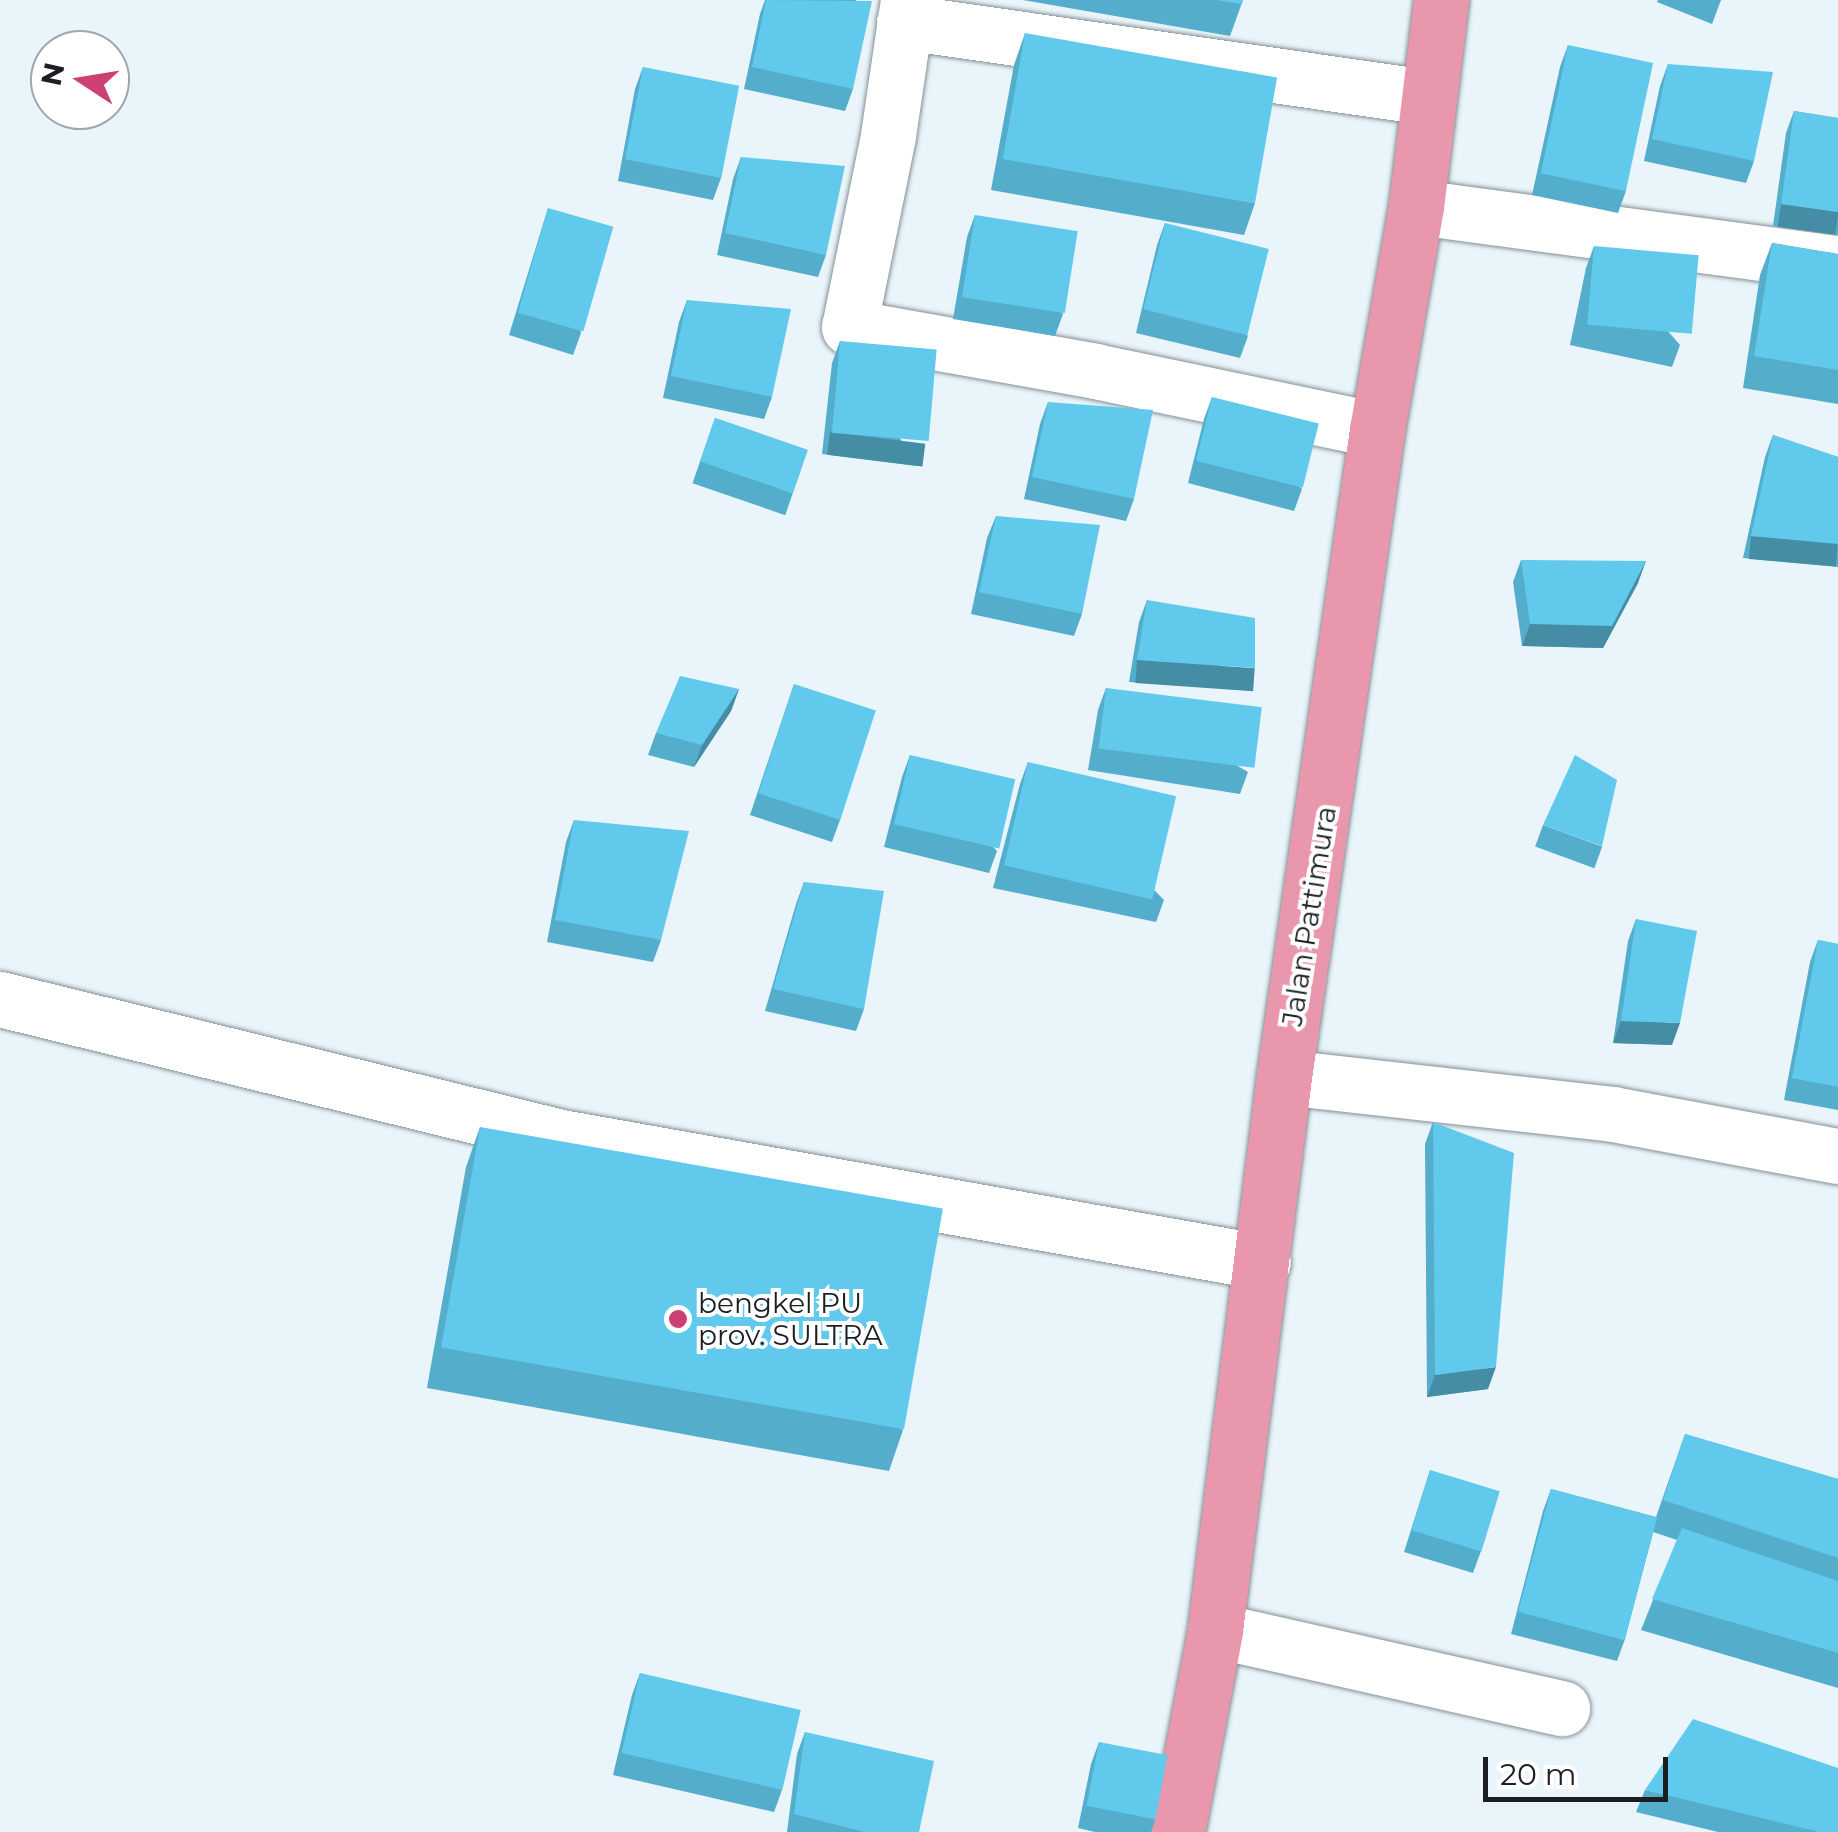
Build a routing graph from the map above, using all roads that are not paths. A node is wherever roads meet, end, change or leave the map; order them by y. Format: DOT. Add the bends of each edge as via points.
graph roads {
  1 [pos="1441,0"];
  2 [pos="906,11"];
  3 [pos="1427,97"];
  4 [pos="1416,207"];
  5 [pos="1838,263"];
  6 [pos="1377,430"];
  7 [pos="0,999"];
  8 [pos="1284,1076"];
  9 [pos="1838,1156"];
  10 [pos="1263,1262"];
  11 [pos="1215,1630"];
  12 [pos="1562,1708"];
  13 [pos="1177,1832"];
  1 -- 3 [label="highway, Jalan Pattimura"];
  2 -- 3 [label="street"];
  2 -- 6 [label="street" via="849,327"];
  3 -- 4 [label="highway, Jalan Pattimura"];
  4 -- 5 [label="street"];
  4 -- 6 [label="highway, Jalan Pattimura"];
  6 -- 8 [label="highway, Jalan Pattimura"];
  7 -- 10 [label="street" via="561,1137"];
  8 -- 9 [label="street" via="1613,1114"];
  8 -- 10 [label="highway, Jalan Pattimura"];
  10 -- 11 [label="highway, Jalan Pattimura"];
  11 -- 12 [label="street"];
  11 -- 13 [label="highway, Jalan Pattimura"];
}
